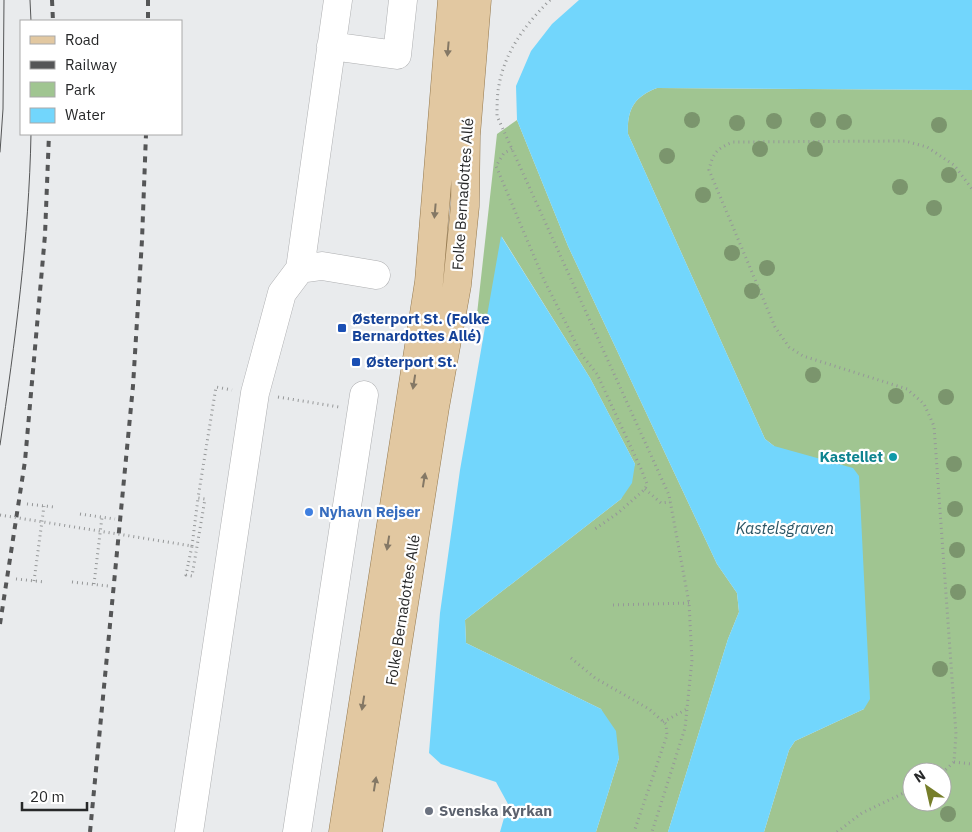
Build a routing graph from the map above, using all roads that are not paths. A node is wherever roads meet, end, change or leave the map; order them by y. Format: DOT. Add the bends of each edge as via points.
graph roads {
  1 [pos="338,0"];
  2 [pos="403,0"];
  3 [pos="452,0"];
  4 [pos="478,0"];
  5 [pos="331,46"];
  6 [pos="300,269"];
  7 [pos="376,275"];
  8 [pos="364,395"];
  9 [pos="189,832"];
  10 [pos="298,832"];
  11 [pos="343,832"];
  12 [pos="368,832"];
  1 -- 5 [label="lane"];
  2 -- 5 [label="lane" via="397,55"];
  3 -- 11 [label="main road, Folke Bernadottes Allé, one-way" via="429,282"];
  12 -- 4 [label="main road, Folke Bernadottes Allé, one-way" via="457,286"];
  5 -- 6 [label="lane"];
  6 -- 7 [label="lane" via="322,266"];
  6 -- 9 [label="lane" via="282,293 254,393"];
  8 -- 10 [label="lane"];
}
